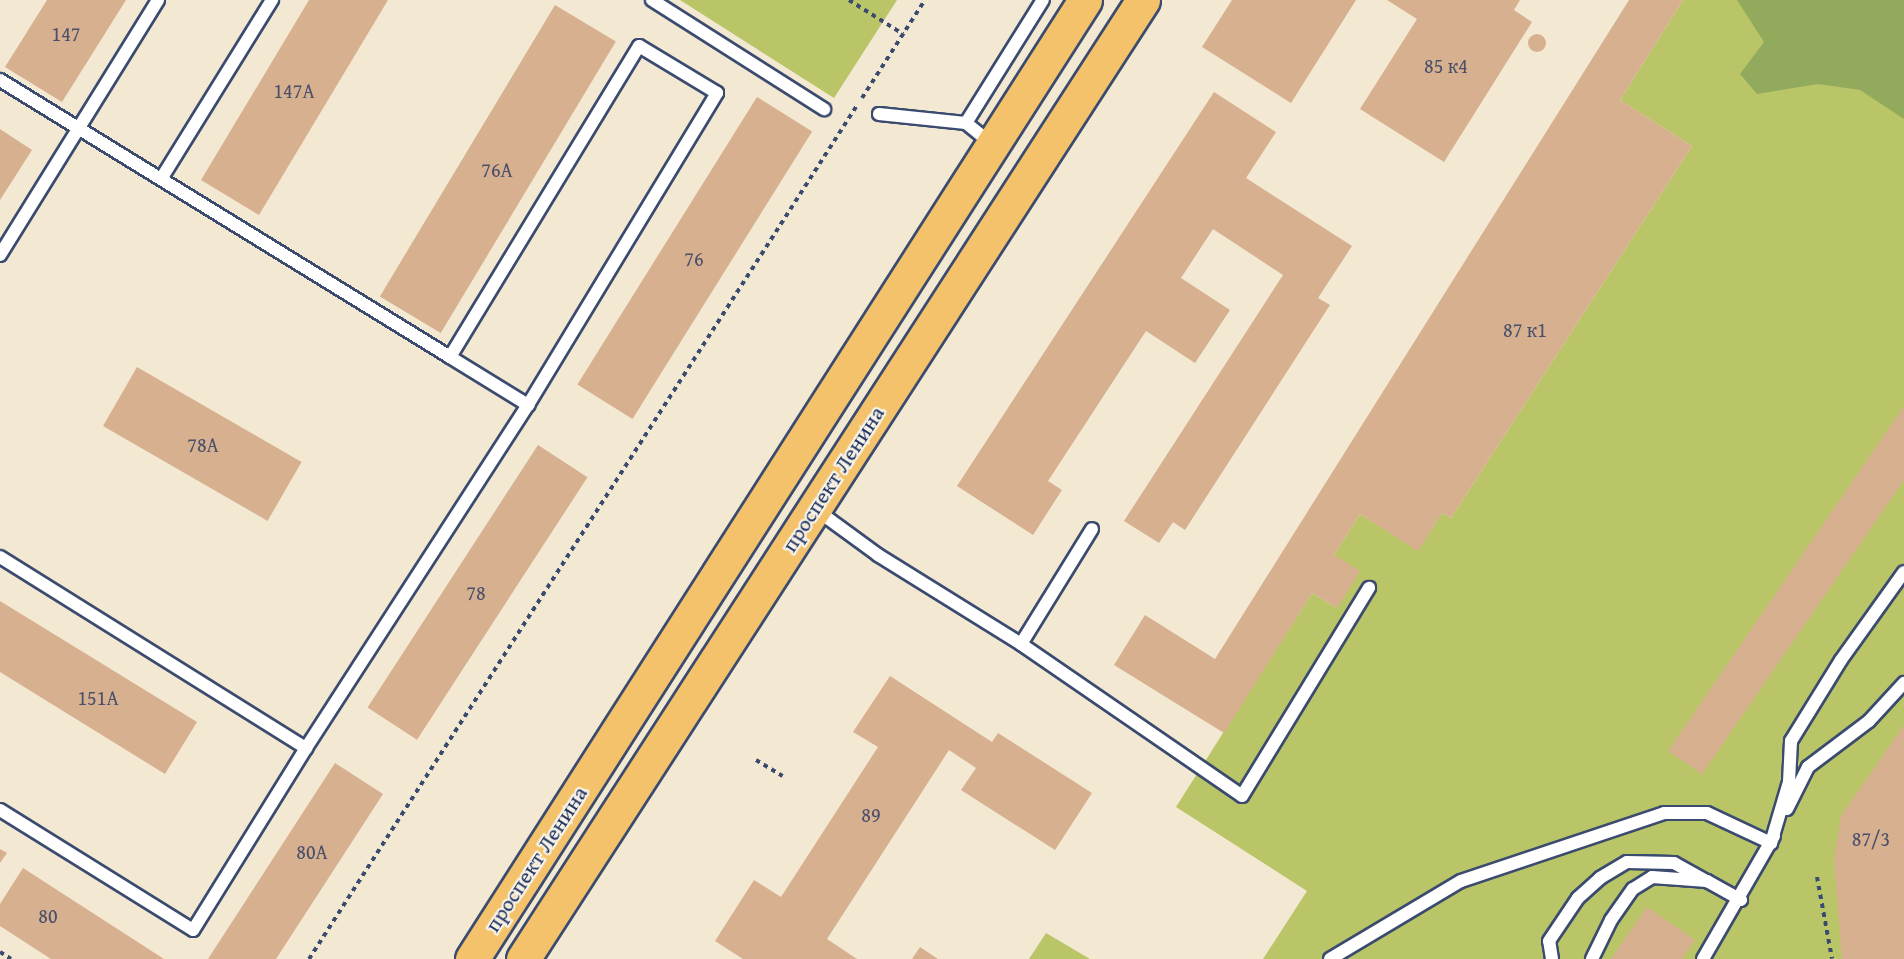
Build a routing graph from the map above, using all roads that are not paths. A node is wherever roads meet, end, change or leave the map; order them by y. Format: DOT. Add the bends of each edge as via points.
graph roads {
  1 [pos="158,0"];
  2 [pos="272,0"];
  3 [pos="652,0"];
  4 [pos="1043,0"];
  5 [pos="1085,0"];
  6 [pos="1143,0"];
  7 [pos="0,80"];
  8 [pos="824,109"];
  9 [pos="879,114"];
  10 [pos="966,123"];
  11 [pos="79,129"];
  12 [pos="992,144"];
  13 [pos="161,179"];
  14 [pos="0,255"];
  15 [pos="450,357"];
  16 [pos="528,405"];
  17 [pos="814,508"];
  18 [pos="1092,529"];
  19 [pos="0,557"];
  20 [pos="1904,572"];
  21 [pos="1369,588"];
  22 [pos="1021,644"];
  23 [pos="1904,683"];
  24 [pos="306,748"];
  25 [pos="0,810"];
  26 [pos="1770,843"];
  27 [pos="1707,881"];
  28 [pos="1741,900"];
  29 [pos="472,959"];
  30 [pos="523,959"];
  31 [pos="1330,959"];
  32 [pos="1552,959"];
  33 [pos="1592,959"];
  34 [pos="1703,959"];
  1 -- 11 [label="lane"];
  2 -- 13 [label="lane"];
  3 -- 8 [label="lane"];
  4 -- 10 [label="lane"];
  5 -- 12 [label="main road, проспект Ленина"];
  6 -- 17 [label="main road, проспект Ленина"];
  7 -- 11 [label="lane"];
  9 -- 10 [label="lane"];
  10 -- 12 [label="lane"];
  11 -- 13 [label="lane"];
  11 -- 14 [label="lane"];
  12 -- 29 [label="main road, проспект Ленина"];
  13 -- 15 [label="lane"];
  15 -- 16 [label="lane"];
  15 -- 16 [label="lane" via="639,46 717,93"];
  16 -- 24 [label="lane"];
  17 -- 22 [label="lane" via="878,555"];
  17 -- 30 [label="main road, проспект Ленина"];
  18 -- 22 [label="lane"];
  19 -- 24 [label="lane"];
  20 -- 26 [label="lane" via="1841,660 1791,741 1789,782"];
  21 -- 22 [label="lane" via="1242,796"];
  23 -- 26 [label="lane" via="1869,721 1808,766"];
  24 -- 25 [label="lane" via="193,930"];
  26 -- 28 [label="lane"];
  26 -- 31 [label="lane" via="1707,813 1664,813 1461,881"];
  27 -- 28 [label="lane"];
  27 -- 32 [label="lane" via="1674,863 1627,862 1599,878 1578,898 1549,941"];
  27 -- 33 [label="lane" via="1652,877 1643,883 1611,920"];
  28 -- 34 [label="lane"];
}
